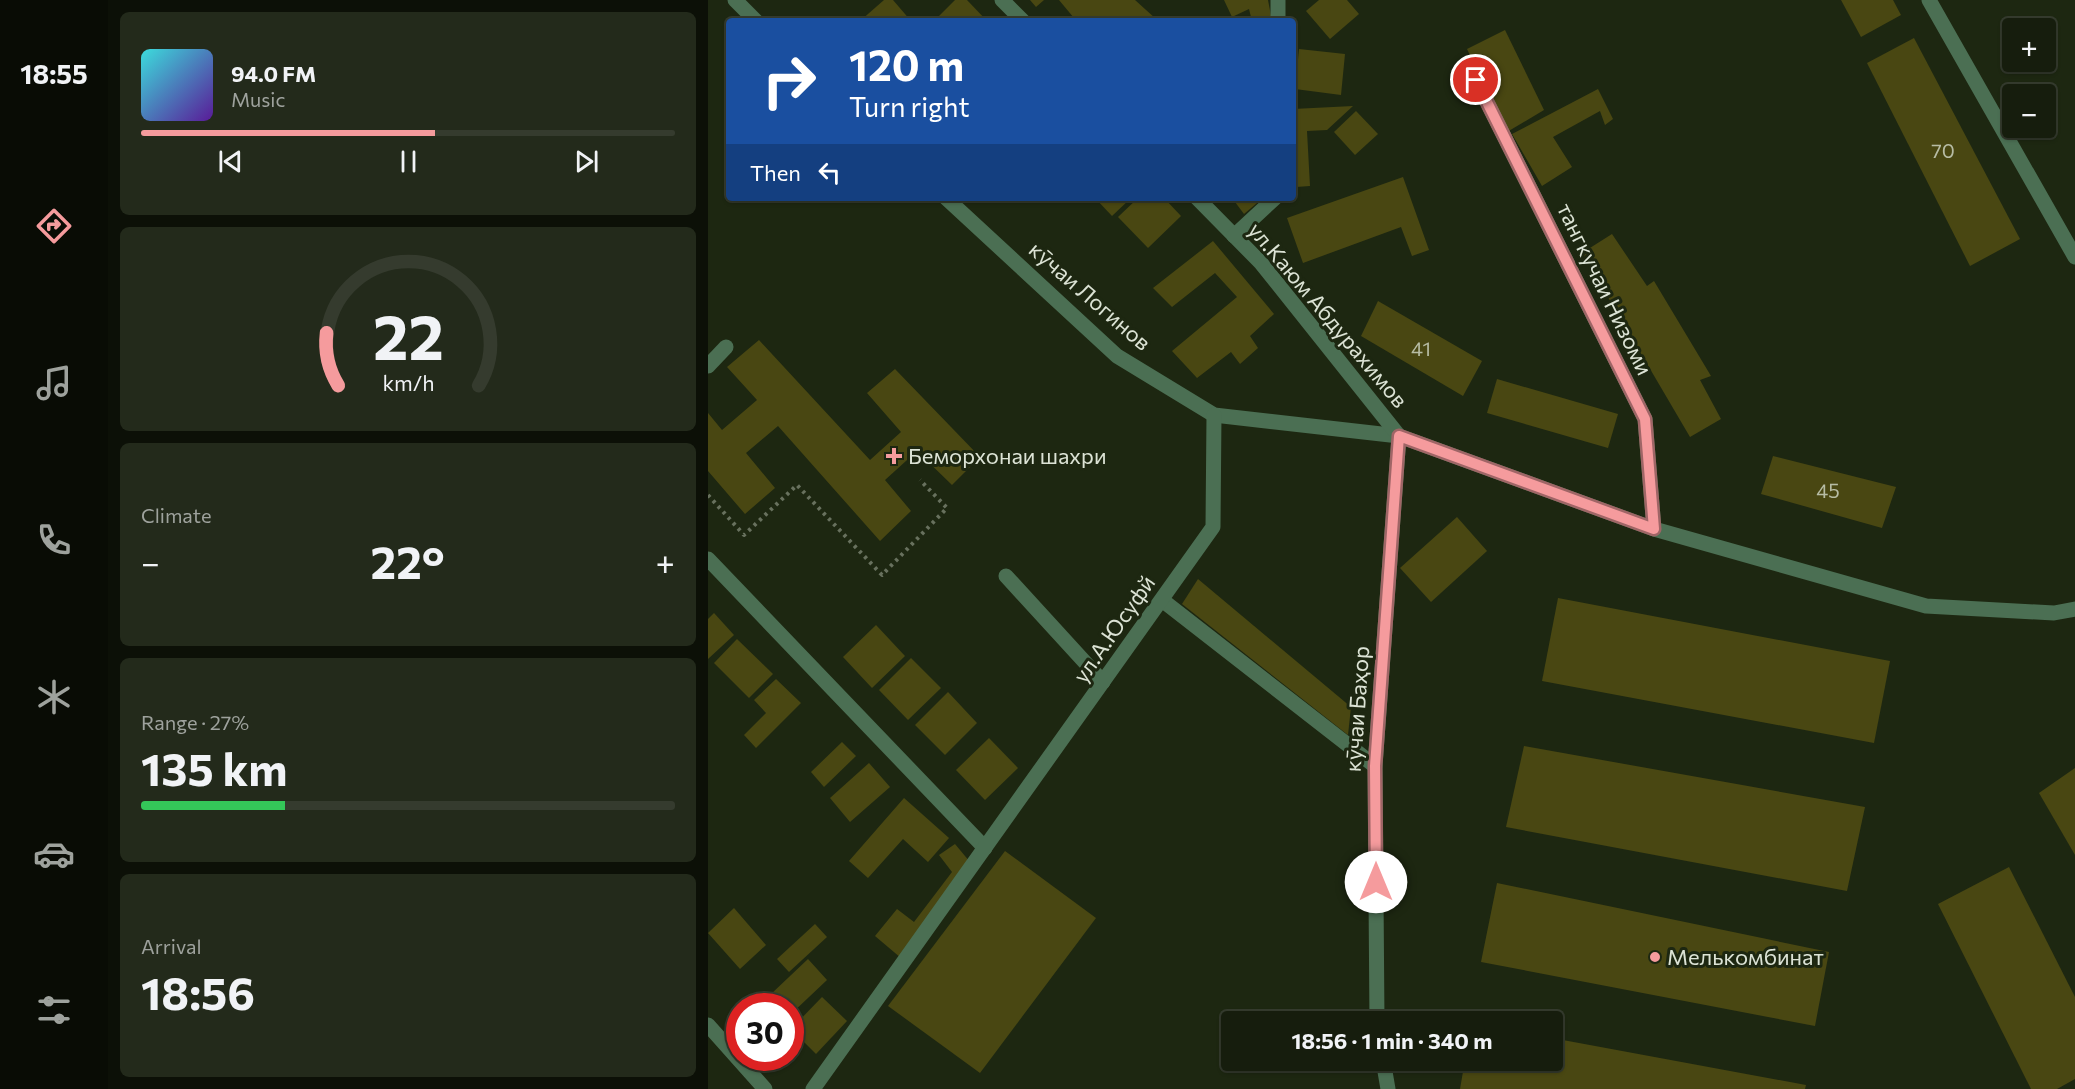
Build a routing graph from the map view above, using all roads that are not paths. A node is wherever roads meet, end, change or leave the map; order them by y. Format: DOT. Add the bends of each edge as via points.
graph roads {
  1 [pos="735,0"];
  2 [pos="1002,0"];
  3 [pos="1278,0"];
  4 [pos="1929,0"];
  5 [pos="753,18"];
  6 [pos="1020,18"];
  7 [pos="1278,18"];
  8 [pos="1476,80"];
  9 [pos="949,201"];
  10 [pos="1200,201"];
  11 [pos="1272,201"];
  12 [pos="1234,236"];
  13 [pos="2075,257"];
  14 [pos="726,347"];
  15 [pos="708,366"];
  16 [pos="1214,415"];
  17 [pos="1399,436"];
  18 [pos="1654,529"];
  19 [pos="708,559"];
  20 [pos="1005,576"];
  21 [pos="1162,600"];
  22 [pos="2075,609"];
  23 [pos="1103,682"];
  24 [pos="1375,766"];
  25 [pos="985,848"];
  26 [pos="1377,1011"];
  27 [pos="708,1025"];
  28 [pos="1385,1071"];
  29 [pos="765,1089"];
  30 [pos="813,1089"];
  31 [pos="1388,1089"];
  1 -- 5 [label="street"];
  2 -- 6 [label="street"];
  3 -- 7 [label="street"];
  4 -- 13 [label="street"];
  8 -- 18 [label="street, тангкучаи Низоми" via="1645,419"];
  9 -- 16 [label="street, кӯчаи Логинов" via="1117,356"];
  10 -- 12 [label="street, ул.Каюм Абдурахимов"];
  11 -- 12 [label="street"];
  12 -- 17 [label="street, ул.Каюм Абдурахимов" via="1261,263"];
  14 -- 15 [label="street"];
  16 -- 17 [label="street"];
  16 -- 21 [label="street, ул.А.Юсуфй" via="1213,527"];
  17 -- 18 [label="street"];
  17 -- 24 [label="street, кӯчаи Баҳор"];
  18 -- 22 [label="street" via="1926,606 2054,614"];
  19 -- 25 [label="street"];
  20 -- 23 [label="street"];
  21 -- 23 [label="street, ул.А.Юсуфй"];
  21 -- 24 [label="street"];
  23 -- 25 [label="street, ул.А.Юсуфй"];
  24 -- 26 [label="street, кӯчаи Баҳор"];
  25 -- 30 [label="street, ул.А.Юсуфй"];
  27 -- 29 [label="street"];
  28 -- 31 [label="street"];
}
